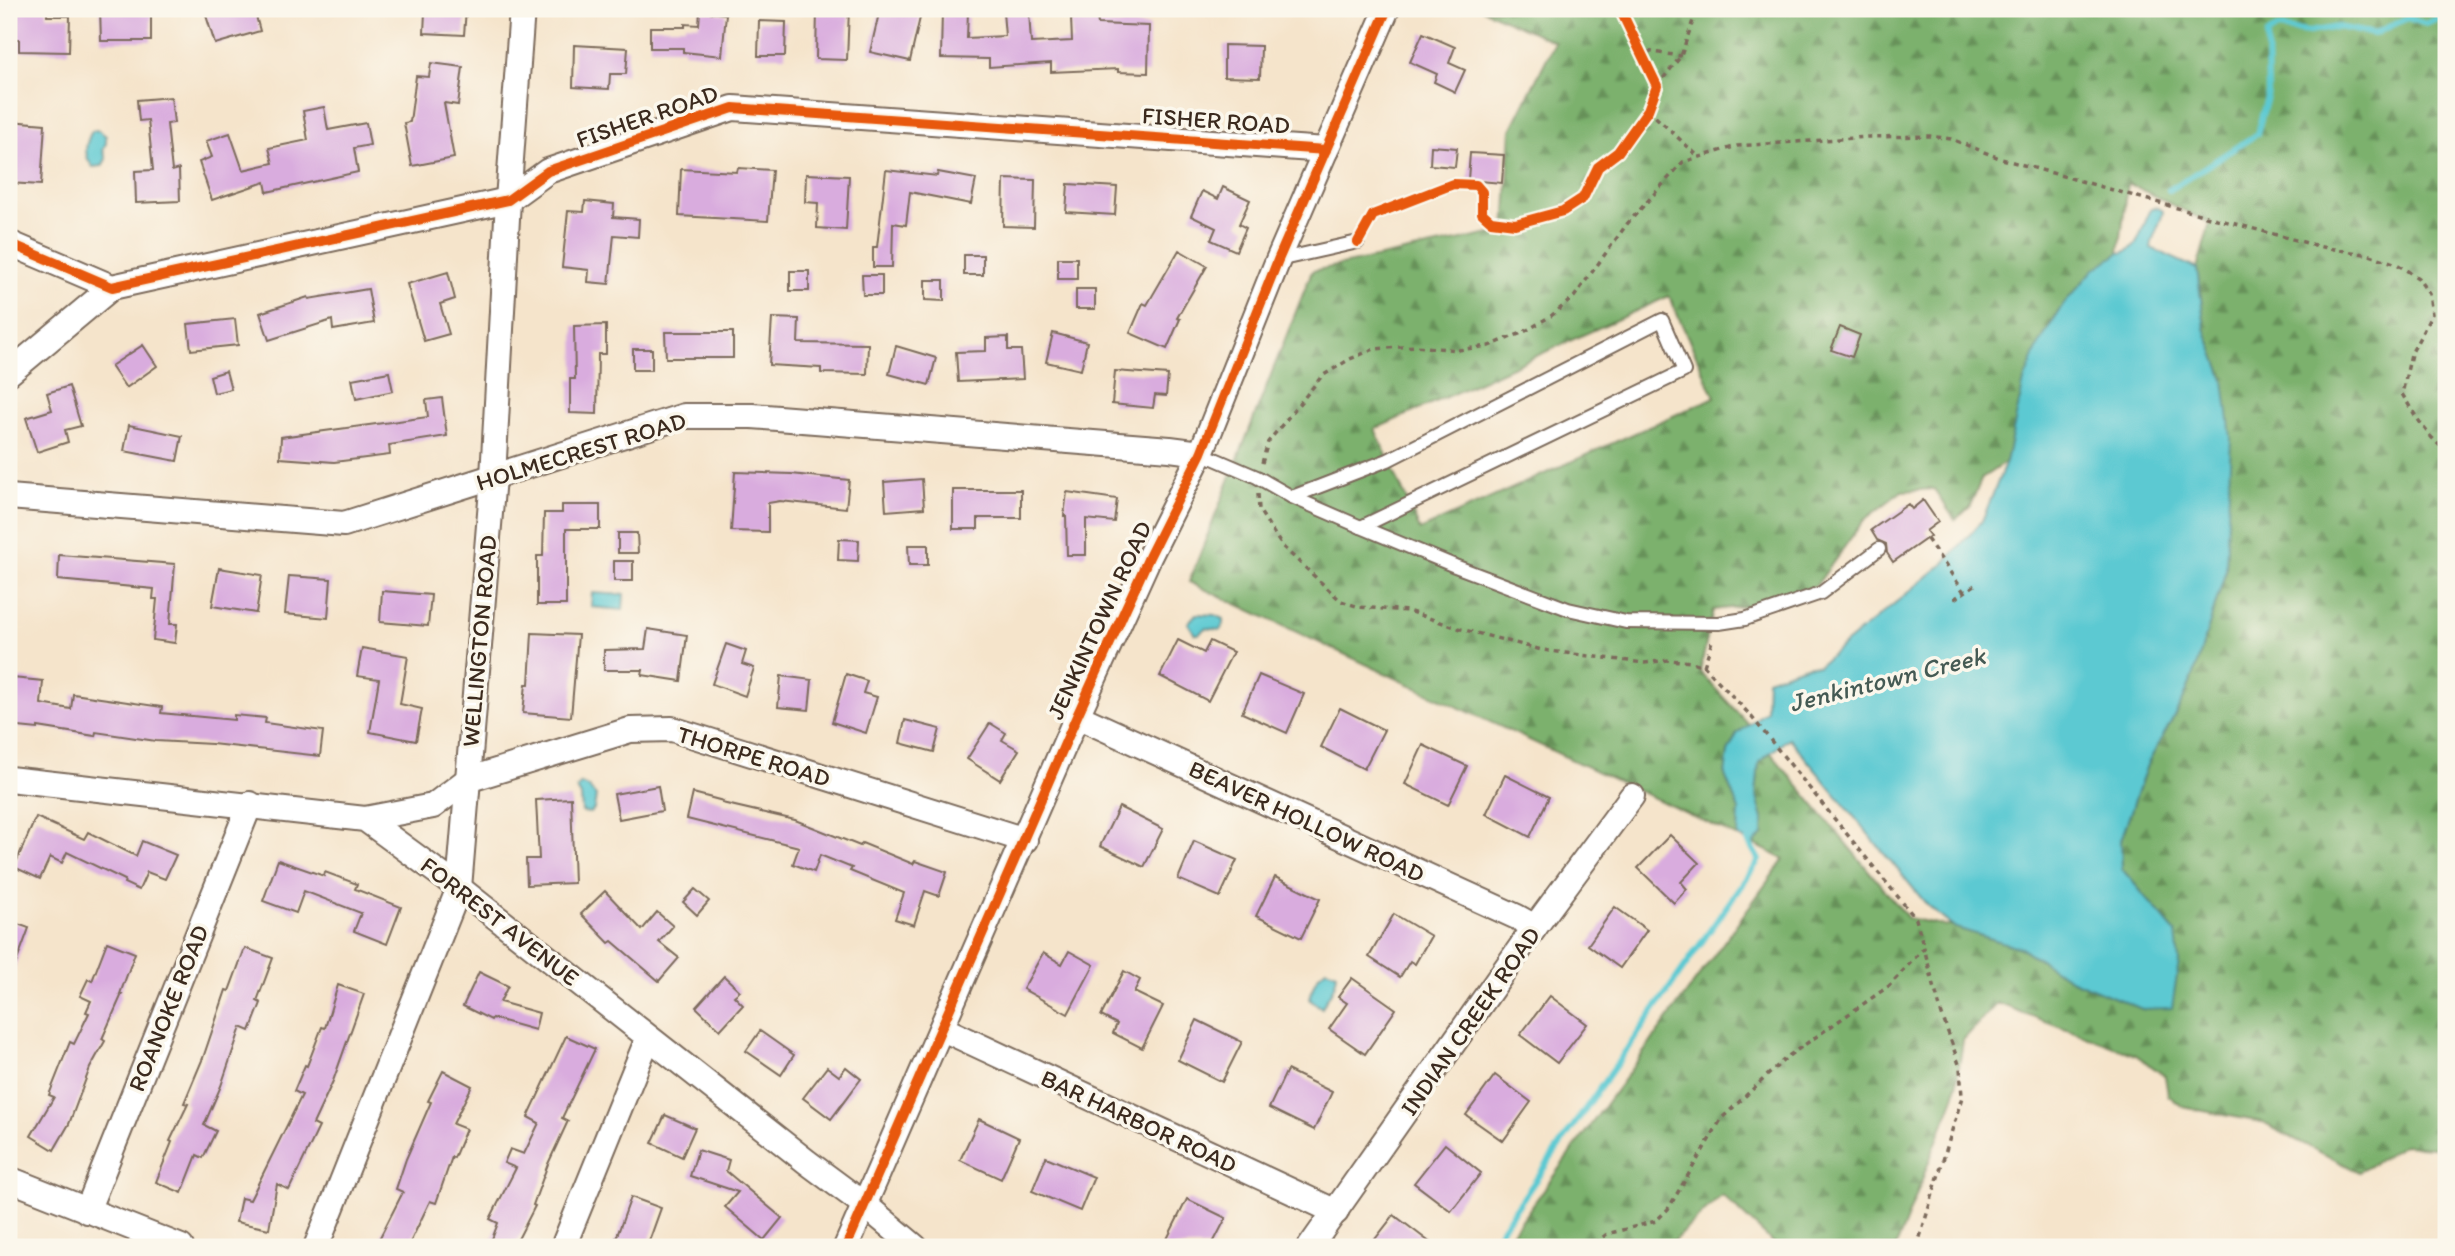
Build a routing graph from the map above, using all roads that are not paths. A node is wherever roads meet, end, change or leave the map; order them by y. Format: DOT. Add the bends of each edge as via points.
graph roads {
  1 [pos="522,9"];
  2 [pos="1387,9"];
  3 [pos="1326,150"];
  4 [pos="508,200"];
  5 [pos="1358,242"];
  6 [pos="9,243"];
  7 [pos="1278,260"];
  8 [pos="111,287"];
  9 [pos="9,373"];
  10 [pos="1201,453"];
  11 [pos="492,477"];
  12 [pos="9,497"];
  13 [pos="1292,497"];
  14 [pos="1361,527"];
  15 [pos="1879,550"];
  16 [pos="1077,716"];
  17 [pos="467,780"];
  18 [pos="12,786"];
  19 [pos="1632,796"];
  20 [pos="250,804"];
  21 [pos="365,819"];
  22 [pos="1025,840"];
  23 [pos="459,888"];
  24 [pos="1535,927"];
  25 [pos="943,1029"];
  26 [pos="648,1038"];
  27 [pos="9,1179"];
  28 [pos="865,1205"];
  29 [pos="86,1211"];
  30 [pos="1336,1212"];
  31 [pos="181,1247"];
  32 [pos="316,1247"];
  33 [pos="563,1247"];
  34 [pos="846,1247"];
  35 [pos="915,1247"];
  36 [pos="1310,1247"];
  1 -- 4 [label="street, WELLINGTON ROAD"];
  2 -- 3 [label="street, JENKINTOWN ROAD"];
  3 -- 4 [label="street, FISHER ROAD" via="733,108 548,172"];
  3 -- 7 [label="street, JENKINTOWN ROAD"];
  4 -- 8 [label="street, FISHER ROAD"];
  4 -- 11 [label="street, WELLINGTON ROAD"];
  5 -- 7 [label="lane"];
  6 -- 8 [label="street"];
  7 -- 10 [label="street, JENKINTOWN ROAD"];
  8 -- 9 [label="street"];
  10 -- 11 [label="street, HOLMECREST ROAD" via="752,416 684,416"];
  10 -- 13 [label="lane"];
  10 -- 16 [label="street, JENKINTOWN ROAD"];
  11 -- 12 [label="street, HOLMECREST ROAD" via="344,524"];
  11 -- 17 [label="street, WELLINGTON ROAD"];
  13 -- 14 [label="lane"];
  13 -- 14 [label="lane" via="1388,460 1662,320 1684,371"];
  14 -- 15 [label="lane" via="1568,609 1626,622 1745,619 1821,593"];
  16 -- 22 [label="street, JENKINTOWN ROAD"];
  16 -- 24 [label="street, BEAVER HOLLOW ROAD"];
  17 -- 21 [label="street, THORPE ROAD" via="433,806"];
  17 -- 22 [label="street, THORPE ROAD" via="630,730 672,729"];
  17 -- 23 [label="street, WELLINGTON ROAD"];
  18 -- 20 [label="street, FORREST AVENUE"];
  19 -- 24 [label="street, INDIAN CREEK ROAD"];
  20 -- 21 [label="street, FORREST AVENUE"];
  20 -- 29 [label="street, ROANOKE ROAD"];
  21 -- 23 [label="street, FORREST AVENUE"];
  22 -- 25 [label="street, JENKINTOWN ROAD"];
  23 -- 26 [label="street, FORREST AVENUE"];
  23 -- 32 [label="street, WELLINGTON ROAD"];
  24 -- 30 [label="street, INDIAN CREEK ROAD"];
  25 -- 28 [label="street, JENKINTOWN ROAD"];
  25 -- 30 [label="street, BAR HARBOR ROAD"];
  26 -- 28 [label="street, FORREST AVENUE"];
  26 -- 33 [label="street"];
  27 -- 29 [label="street"];
  28 -- 34 [label="street, JENKINTOWN ROAD"];
  28 -- 35 [label="street, FORREST AVENUE"];
  29 -- 31 [label="street"];
  30 -- 36 [label="street, INDIAN CREEK ROAD"];
}
